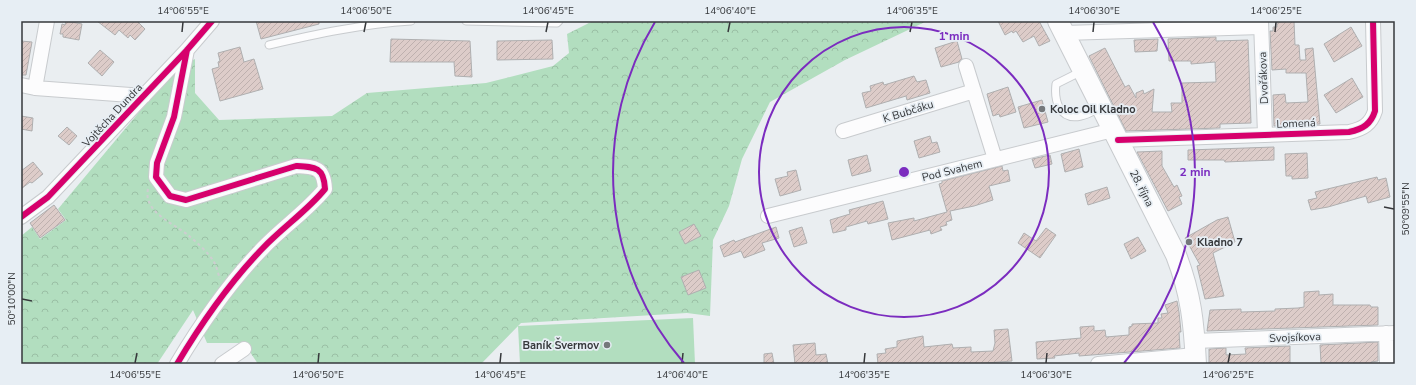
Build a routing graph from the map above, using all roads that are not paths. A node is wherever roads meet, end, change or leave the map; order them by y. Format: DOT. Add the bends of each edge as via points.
graph roads {
  1 [pos="47,21"];
  2 [pos="212,21"];
  3 [pos="411,21"];
  4 [pos="466,21"];
  5 [pos="559,21"];
  6 [pos="1373,21"];
  7 [pos="1261,24"];
  8 [pos="1061,27"];
  9 [pos="269,45"];
  10 [pos="187,50"];
  11 [pos="966,66"];
  12 [pos="1083,71"];
  13 [pos="21,85"];
  14 [pos="35,88"];
  15 [pos="974,91"];
  16 [pos="144,96"];
  17 [pos="1101,107"];
  18 [pos="843,131"];
  19 [pos="1115,135"];
  20 [pos="1265,135"];
  21 [pos="994,159"];
  22 [pos="768,216"];
  23 [pos="21,217"];
  24 [pos="1390,333"];
  25 [pos="244,349"];
  26 [pos="1195,353"];
  27 [pos="177,364"];
  28 [pos="222,364"];
  29 [pos="1098,364"];
  30 [pos="1387,364"];
  1 -- 14 [label="street"];
  2 -- 10 [label="street, Vojtěcha Dundra"];
  3 -- 9 [label="lane" via="325,32"];
  4 -- 5 [label="lane"];
  6 -- 20 [label="street, Lomená" via="1373,119 1366,126 1349,132"];
  7 -- 8 [label="street"];
  7 -- 20 [label="street, Dvořákova"];
  8 -- 12 [label="main road, 28. října"];
  10 -- 16 [label="street, Vojtěcha Dundra"];
  10 -- 27 [label="street" via="174,117 157,163 156,177 170,196 186,200 296,166 311,166 319,170 324,177 325,189 264,247 221,296"];
  11 -- 15 [label="street"];
  12 -- 17 [label="main road, 28. října"];
  12 -- 17 [label="lane" via="1056,84 1057,105 1062,112 1072,117"];
  13 -- 14 [label="street"];
  14 -- 16 [label="street"];
  15 -- 18 [label="street, K Bubčáku"];
  15 -- 21 [label="street"];
  16 -- 23 [label="street, Vojtěcha Dundra" via="48,197"];
  17 -- 19 [label="main road, 28. října"];
  19 -- 20 [label="street, Lomená"];
  19 -- 21 [label="street, Pod Svahem"];
  19 -- 26 [label="main road, 28. října" via="1181,268 1190,297"];
  21 -- 22 [label="street, Pod Svahem"];
  24 -- 26 [label="street, Svojsíkova"];
  24 -- 30 [label="street"];
  25 -- 28 [label="street"];
  26 -- 29 [label="street, Svojsíkova"];
}
